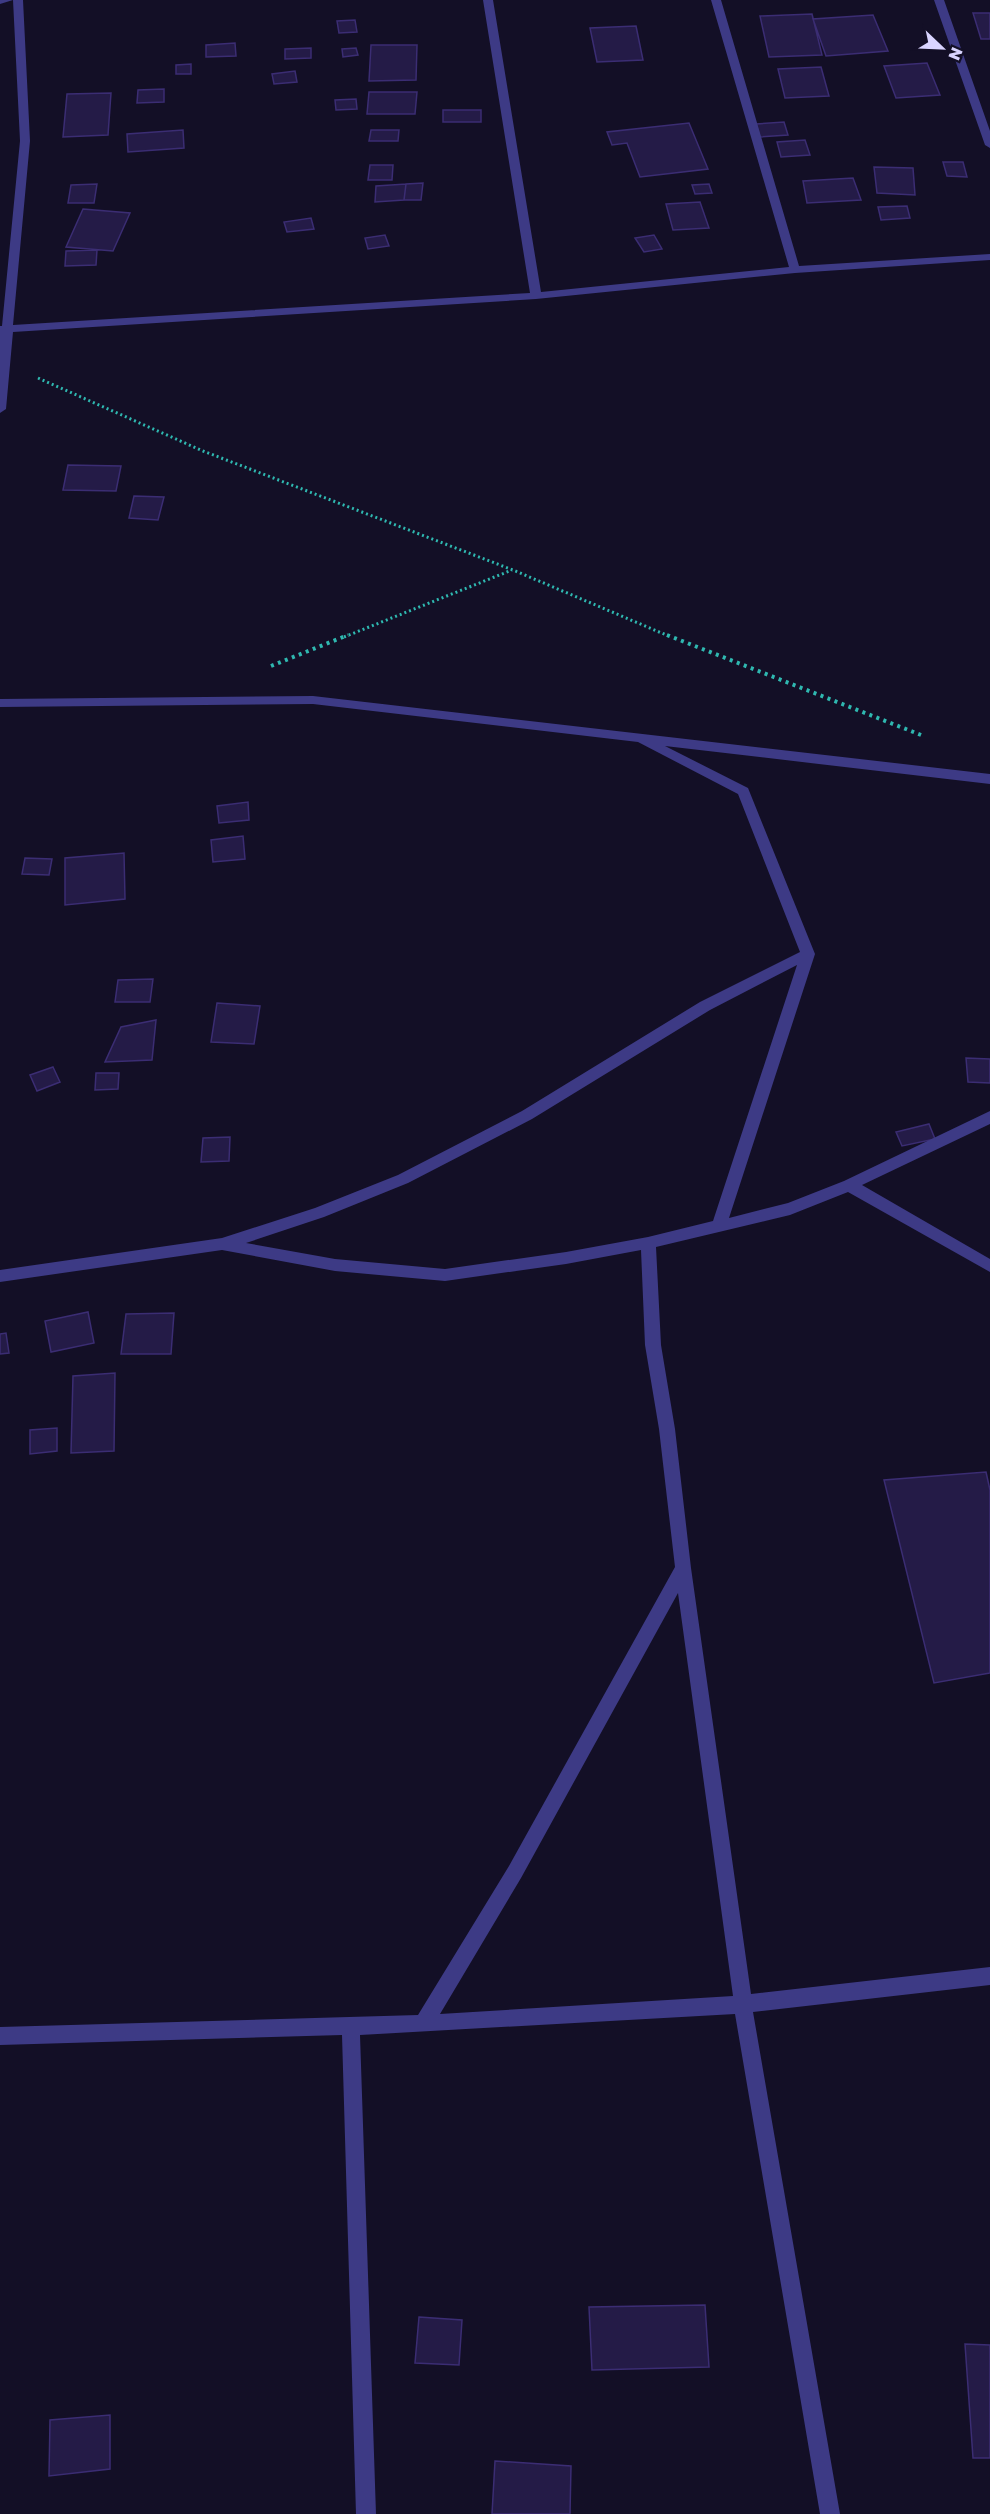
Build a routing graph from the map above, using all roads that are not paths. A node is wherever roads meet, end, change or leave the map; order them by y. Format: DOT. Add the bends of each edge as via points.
graph roads {
  1 [pos="8,0"];
  2 [pos="18,0"];
  3 [pos="488,0"];
  4 [pos="716,0"];
  5 [pos="939,0"];
  6 [pos="0,1"];
  7 [pos="990,145"];
  8 [pos="990,257"];
  9 [pos="795,270"];
  10 [pos="536,296"];
  11 [pos="4,329"];
  12 [pos="0,409"];
  13 [pos="0,703"];
  14 [pos="636,736"];
  15 [pos="990,779"];
  16 [pos="808,954"];
  17 [pos="990,1117"];
  18 [pos="849,1185"];
  19 [pos="719,1225"];
  20 [pos="648,1243"];
  21 [pos="222,1244"];
  22 [pos="990,1266"];
  23 [pos="0,1276"];
  24 [pos="683,1568"];
  25 [pos="990,1976"];
  26 [pos="743,2004"];
  27 [pos="423,2024"];
  28 [pos="351,2026"];
  29 [pos="0,2036"];
  30 [pos="366,2514"];
  31 [pos="830,2514"];
  1 -- 6 [label="street"];
  2 -- 11 [label="street" via="26,141"];
  3 -- 10 [label="street"];
  4 -- 9 [label="street"];
  5 -- 7 [label="street"];
  8 -- 9 [label="street"];
  9 -- 10 [label="street"];
  10 -- 11 [label="street"];
  11 -- 12 [label="street"];
  13 -- 14 [label="street" via="313,700"];
  14 -- 15 [label="street"];
  14 -- 16 [label="street" via="743,791"];
  16 -- 19 [label="street"];
  16 -- 21 [label="street" via="705,1006 527,1115 403,1179 319,1213"];
  17 -- 18 [label="street"];
  18 -- 19 [label="street" via="790,1209"];
  18 -- 22 [label="street"];
  19 -- 20 [label="street"];
  20 -- 21 [label="street" via="445,1275 335,1265"];
  20 -- 24 [label="street" via="653,1345"];
  21 -- 23 [label="street"];
  24 -- 26 [label="street"];
  24 -- 27 [label="street" via="515,1872"];
  25 -- 26 [label="street"];
  26 -- 27 [label="street"];
  26 -- 31 [label="street"];
  27 -- 28 [label="street"];
  28 -- 29 [label="street"];
  28 -- 30 [label="street"];
}
